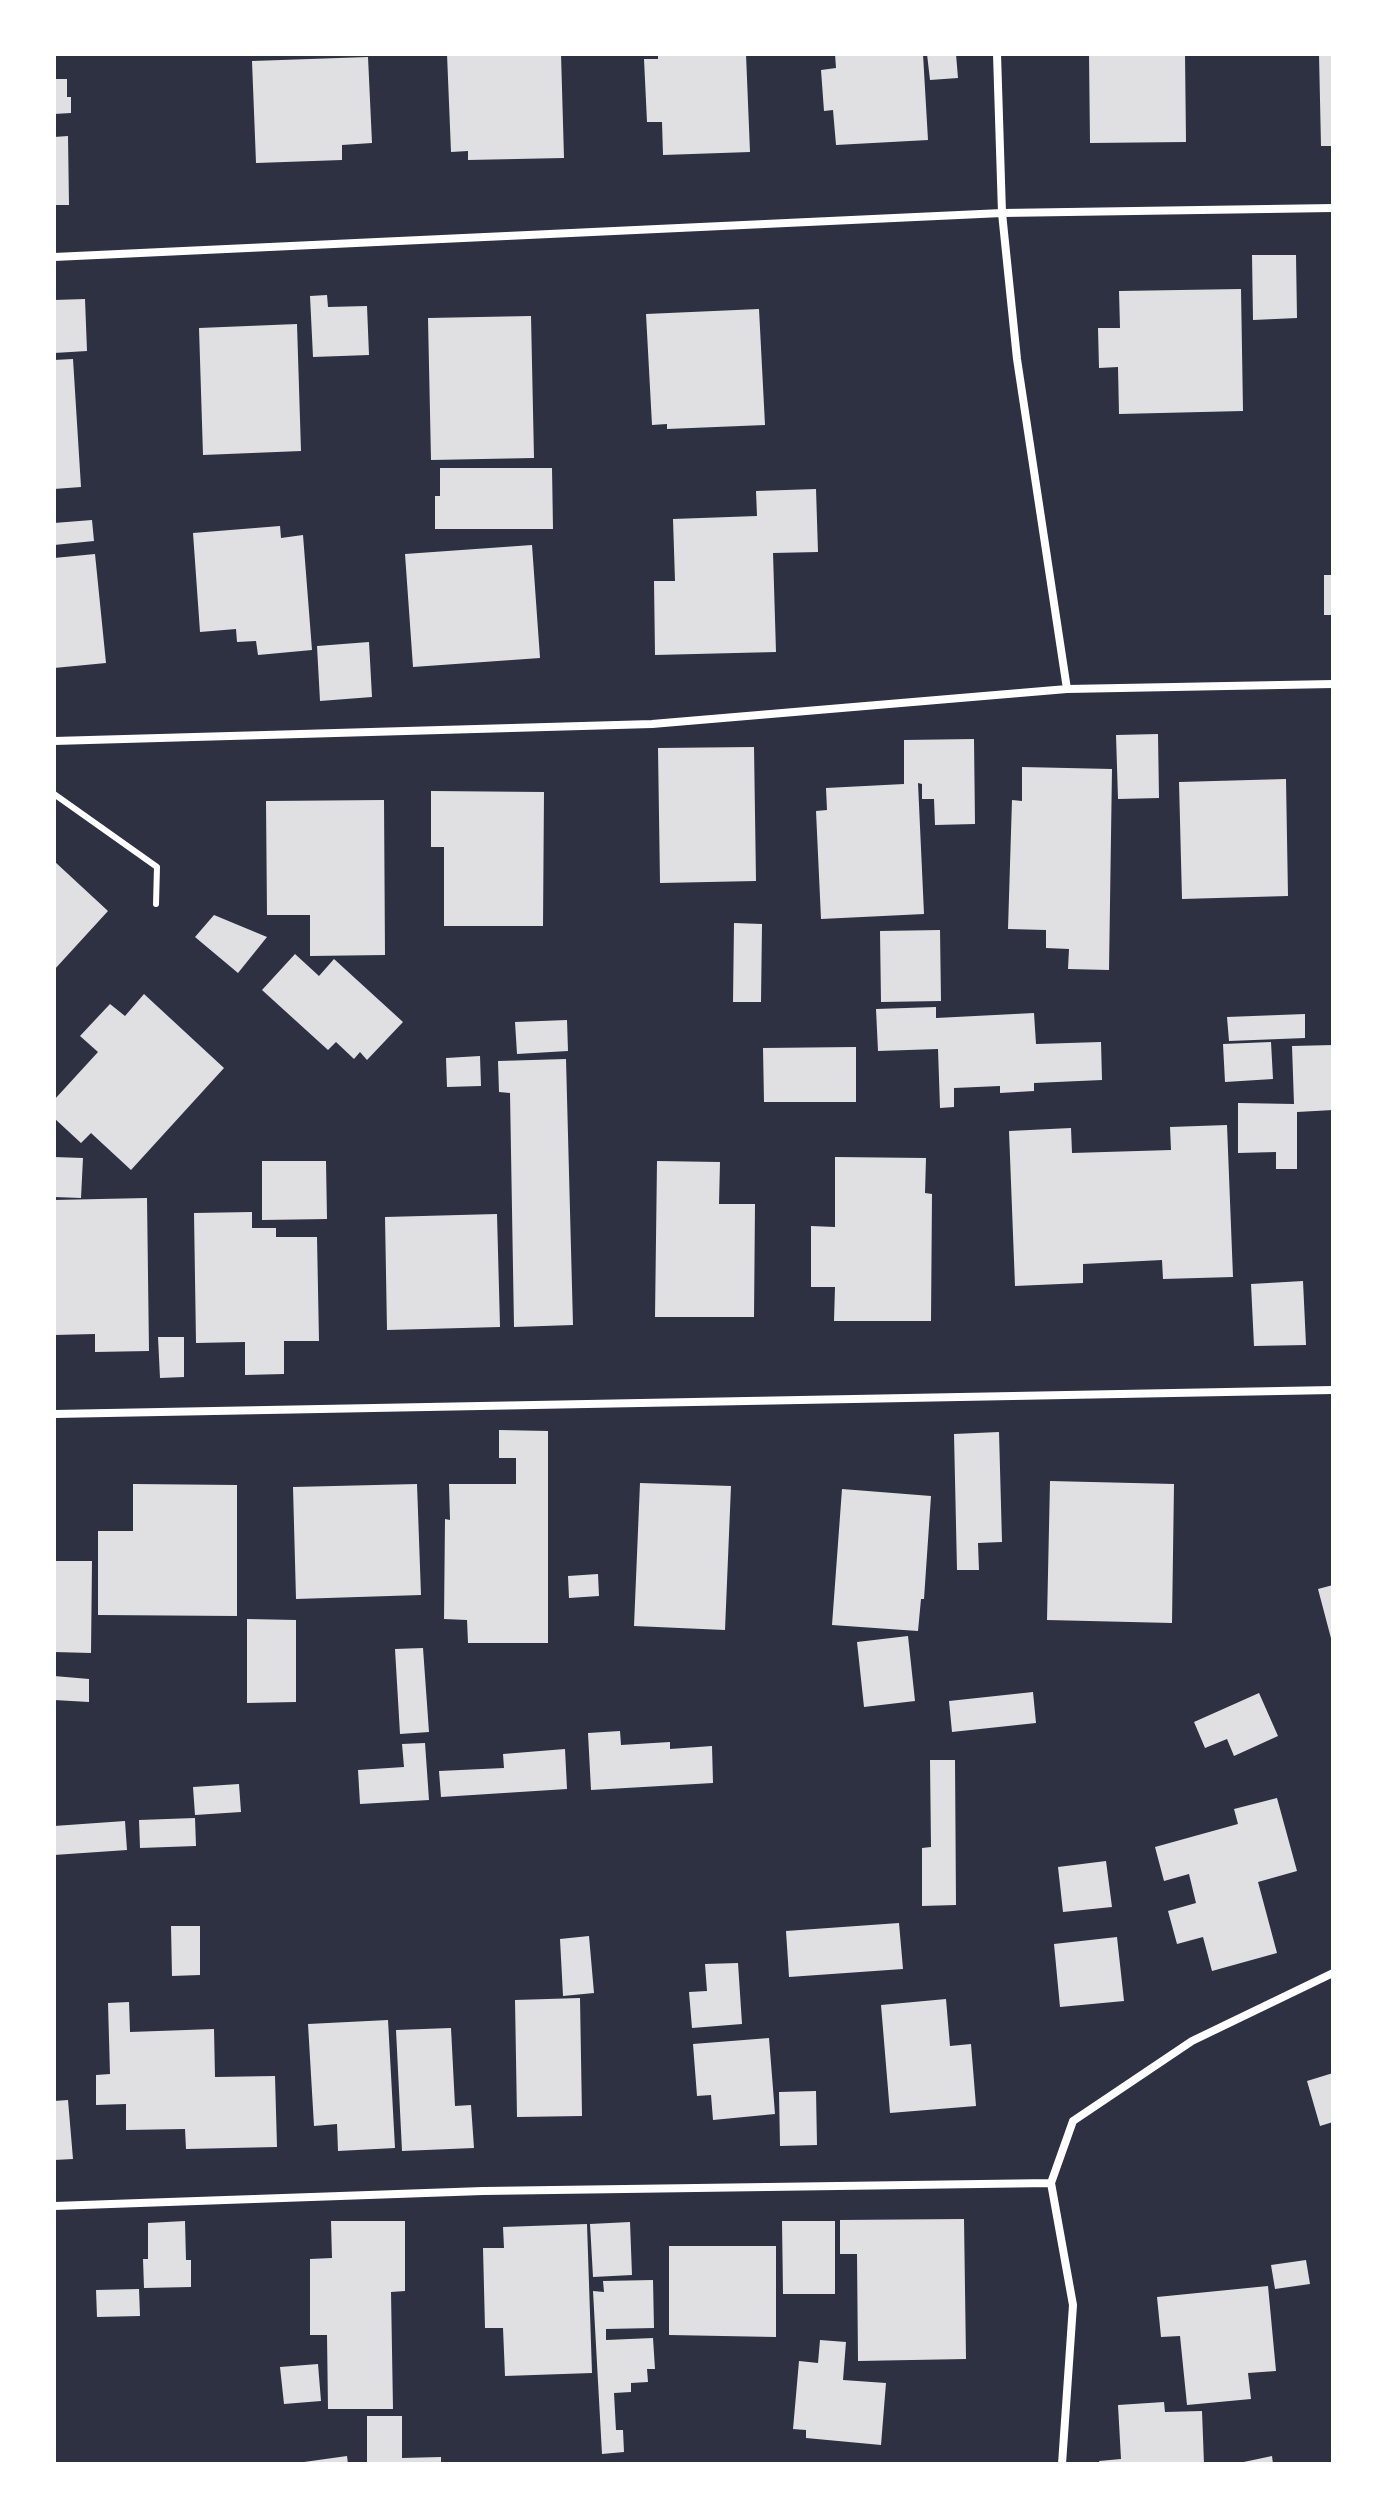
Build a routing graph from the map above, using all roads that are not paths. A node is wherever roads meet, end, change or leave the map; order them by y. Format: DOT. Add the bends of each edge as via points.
graph roads {
  1 [pos="997,54"];
  2 [pos="1333,208"];
  3 [pos="1002,213"];
  4 [pos="54,257"];
  5 [pos="1333,684"];
  6 [pos="1067,689"];
  7 [pos="54,741"];
  8 [pos="54,794"];
  9 [pos="156,904"];
  10 [pos="1333,1390"];
  11 [pos="54,1414"];
  12 [pos="1333,1973"];
  13 [pos="1051,2183"];
  14 [pos="54,2206"];
  15 [pos="1062,2464"];
  1 -- 3 [label="street"];
  2 -- 3 [label="street"];
  3 -- 4 [label="street"];
  3 -- 6 [label="street" via="1017,359"];
  5 -- 6 [label="street"];
  6 -- 7 [label="street" via="652,724"];
  8 -- 9 [label="lane" via="157,867"];
  10 -- 11 [label="street"];
  12 -- 13 [label="street" via="1192,2041 1073,2121"];
  13 -- 14 [label="street" via="483,2191"];
  13 -- 15 [label="street" via="1073,2305"];
}
